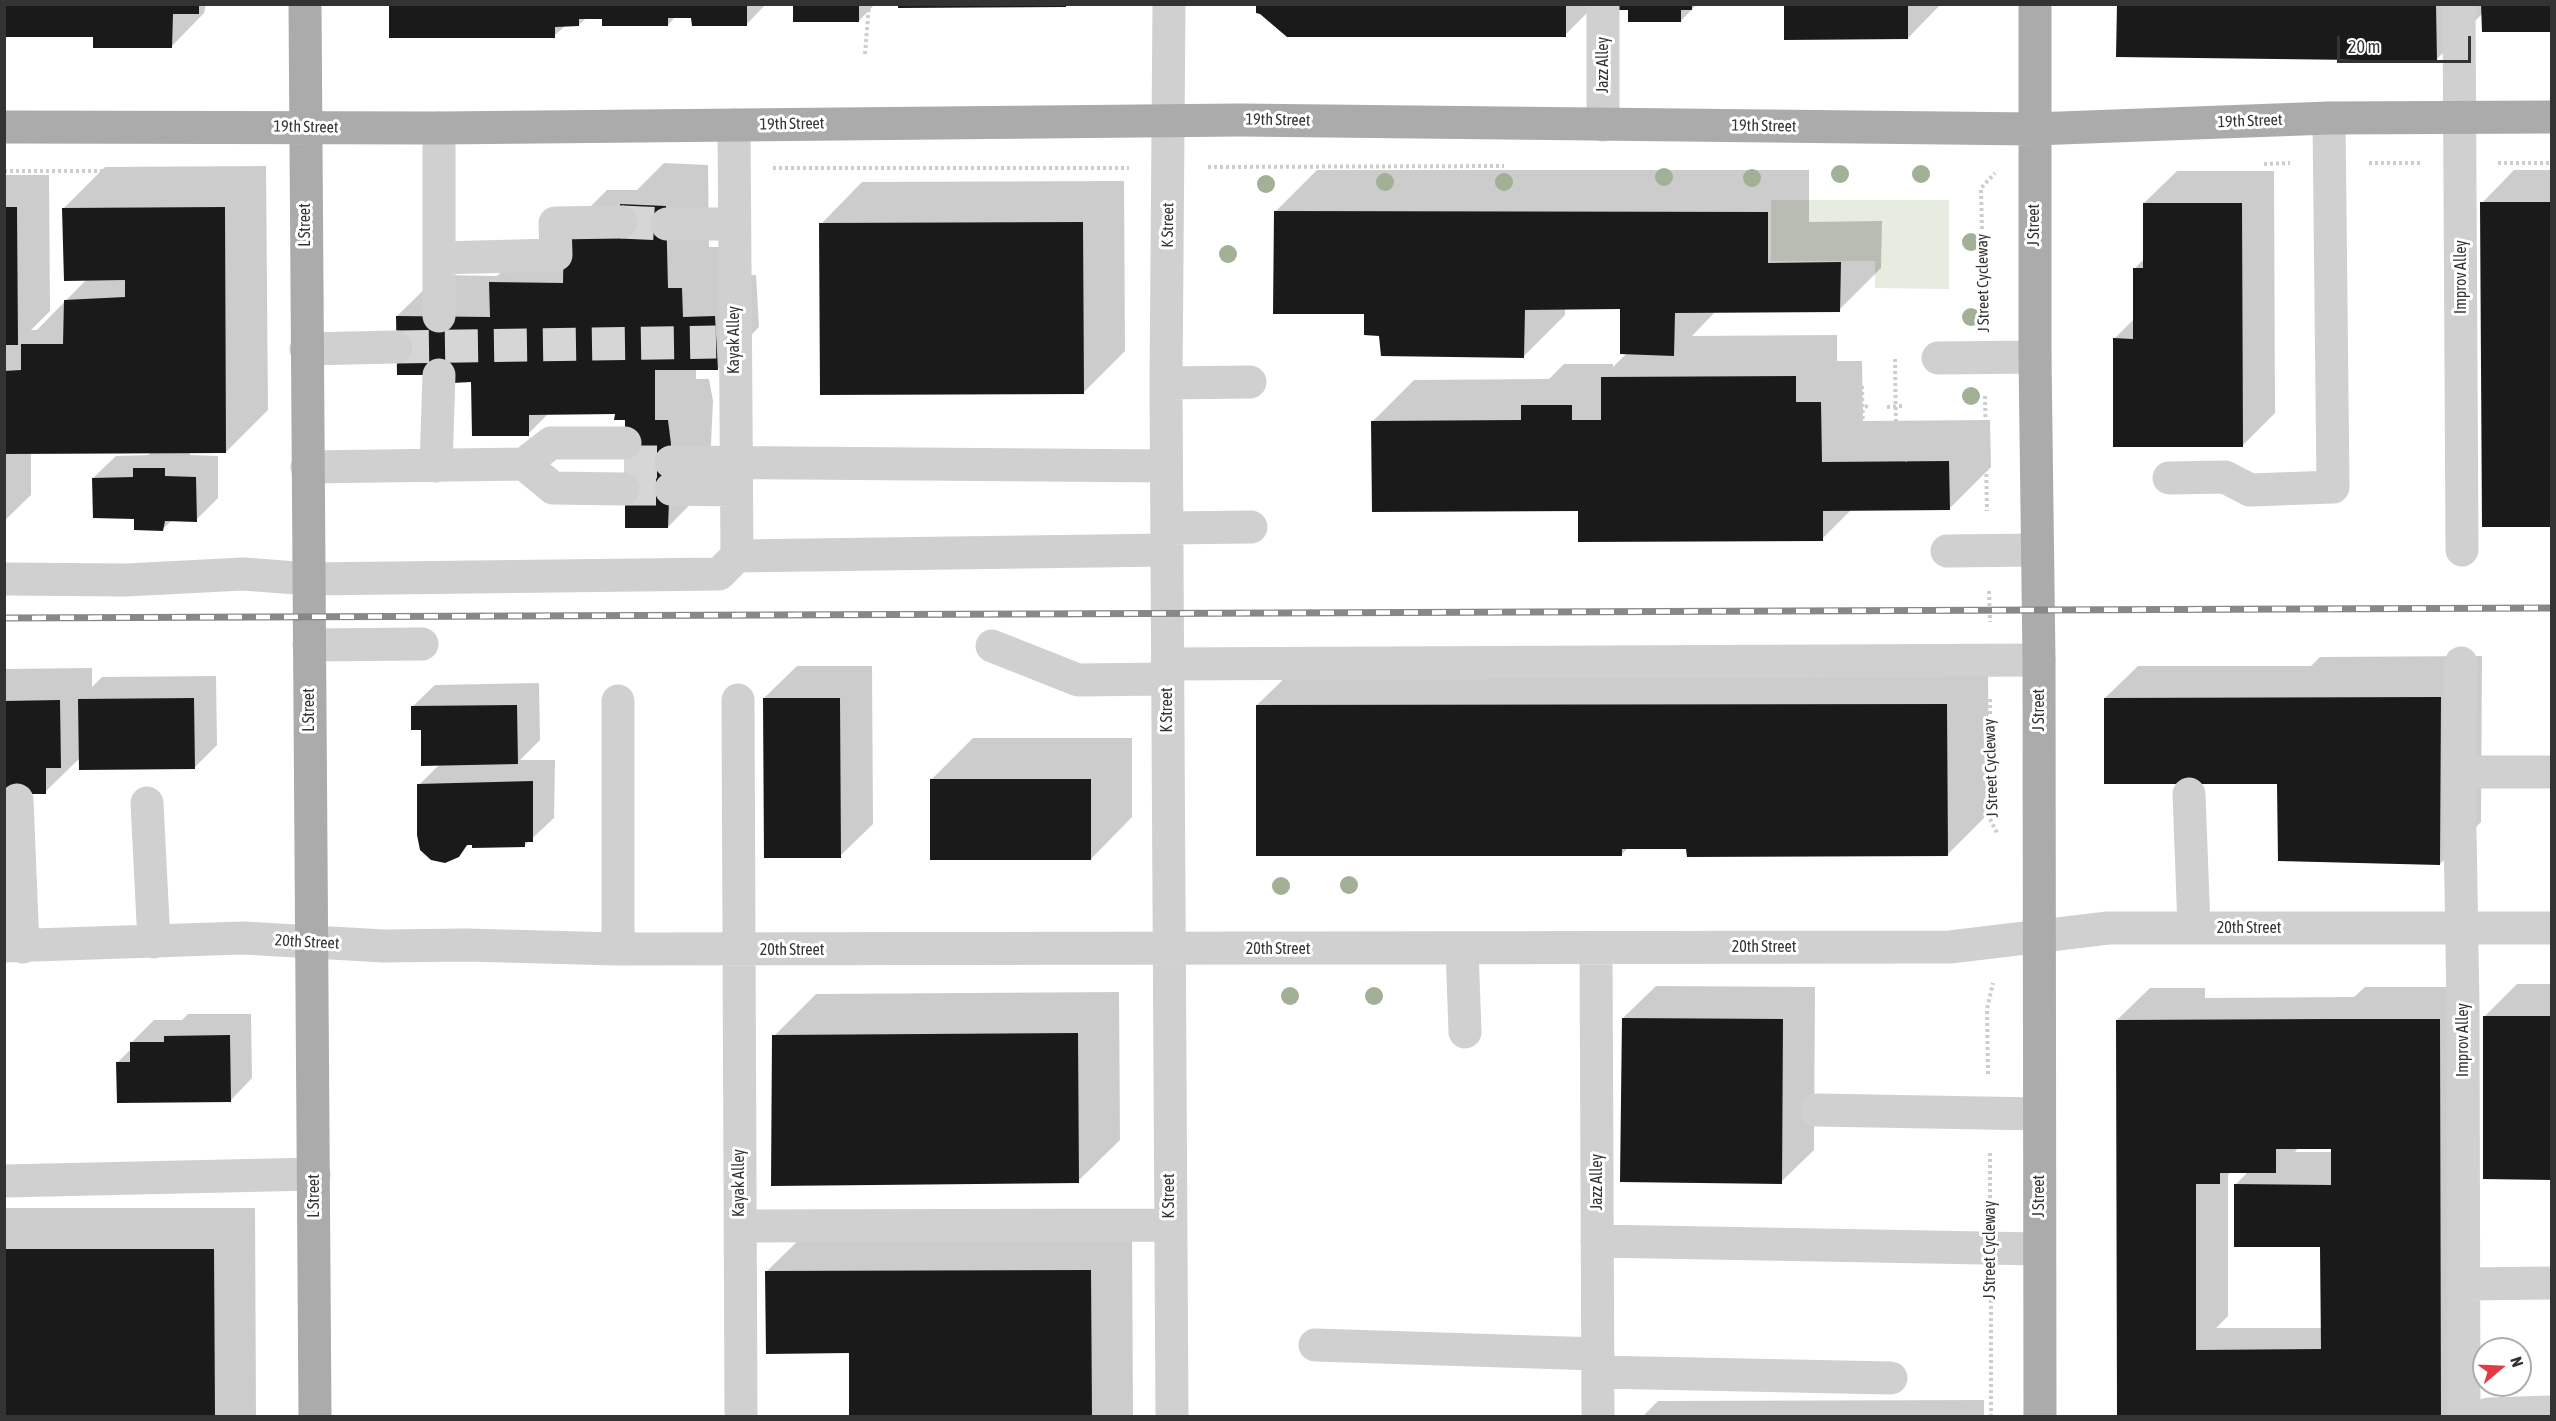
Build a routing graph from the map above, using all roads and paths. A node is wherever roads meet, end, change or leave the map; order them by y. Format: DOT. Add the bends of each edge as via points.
graph roads {
  1 [pos="305,4"];
  2 [pos="869,4"];
  3 [pos="1169,4"];
  4 [pos="1603,4"];
  5 [pos="2034,4"];
  6 [pos="2459,4"];
  7 [pos="865,54"];
  8 [pos="2552,117"];
  9 [pos="2329,118"];
  10 [pos="2459,119"];
  11 [pos="1169,120"];
  12 [pos="734,125"];
  13 [pos="1603,125"];
  14 [pos="305,126"];
  15 [pos="4,127"];
  16 [pos="439,128"];
  17 [pos="2034,129"];
  18 [pos="2330,163"];
  19 [pos="2461,163"];
  20 [pos="2552,163"];
  21 [pos="2259,164"];
  22 [pos="1514,166"];
  23 [pos="1168,167"];
  24 [pos="734,169"];
  25 [pos="4,171"];
  26 [pos="156,171"];
  27 [pos="1981,188"];
  28 [pos="621,222"];
  29 [pos="667,224"];
  30 [pos="734,224"];
  31 [pos="439,258"];
  32 [pos="439,316"];
  33 [pos="396,347"];
  34 [pos="306,349"];
  35 [pos="2035,357"];
  36 [pos="1938,358"];
  37 [pos="1984,358"];
  38 [pos="1894,359"];
  39 [pos="439,375"];
  40 [pos="1250,382"];
  41 [pos="1166,383"];
  42 [pos="1862,386"];
  43 [pos="1860,406"];
  44 [pos="1870,406"];
  45 [pos="1904,406"];
  46 [pos="1887,407"];
  47 [pos="1895,407"];
  48 [pos="1912,429"];
  49 [pos="1923,429"];
  50 [pos="1896,430"];
  51 [pos="1842,431"];
  52 [pos="1863,431"];
  53 [pos="1905,461"];
  54 [pos="524,465"];
  55 [pos="671,465"];
  56 [pos="436,466"];
  57 [pos="735,466"];
  58 [pos="1167,466"];
  59 [pos="307,467"];
  60 [pos="2169,478"];
  61 [pos="1251,527"];
  62 [pos="1167,539"];
  63 [pos="1988,550"];
  64 [pos="2037,550"];
  65 [pos="2462,550"];
  66 [pos="1947,551"];
  67 [pos="737,556"];
  68 [pos="4,579"];
  69 [pos="310,579"];
  70 [pos="309,645"];
  71 [pos="422,645"];
  72 [pos="992,646"];
  73 [pos="2039,660"];
  74 [pos="1990,661"];
  75 [pos="2461,663"];
  76 [pos="1167,672"];
  77 [pos="738,700"];
  78 [pos="618,701"];
  79 [pos="2459,772"];
  80 [pos="2552,772"];
  81 [pos="2189,794"];
  82 [pos="17,800"];
  83 [pos="147,803"];
  84 [pos="1998,835"];
  85 [pos="2194,927"];
  86 [pos="2463,928"];
  87 [pos="2552,928"];
  88 [pos="2038,935"];
  89 [pos="2002,939"];
  90 [pos="154,942"];
  91 [pos="311,942"];
  92 [pos="14,946"];
  93 [pos="1462,948"];
  94 [pos="1596,948"];
  95 [pos="618,949"];
  96 [pos="1168,949"];
  97 [pos="738,950"];
  98 [pos="1465,1032"];
  99 [pos="1817,1110"];
  100 [pos="1989,1113"];
  101 [pos="2039,1114"];
  102 [pos="314,1174"];
  103 [pos="4,1181"];
  104 [pos="1170,1225"];
  105 [pos="740,1226"];
  106 [pos="1597,1241"];
  107 [pos="1990,1248"];
  108 [pos="2039,1249"];
  109 [pos="2552,1282"];
  110 [pos="2463,1284"];
  111 [pos="1315,1345"];
  112 [pos="1598,1363"];
  113 [pos="1891,1378"];
  114 [pos="2552,1412"];
  115 [pos="2476,1415"];
  116 [pos="315,1416"];
  117 [pos="741,1416"];
  118 [pos="1172,1416"];
  119 [pos="1598,1416"];
  120 [pos="1991,1416"];
  121 [pos="2040,1416"];
  1 -- 14 [label="main road, L Street"];
  2 -- 7 [label="path"];
  3 -- 11 [label="street, K Street"];
  4 -- 13 [label="street, Jazz Alley"];
  5 -- 17 [label="main road, J Street"];
  6 -- 10 [label="street, Improv Alley"];
  8 -- 10 [label="main road, 19th Street"];
  9 -- 10 [label="main road, 19th Street"];
  9 -- 17 [label="main road, 19th Street"];
  9 -- 18 [label="street"];
  10 -- 19 [label="street, Improv Alley"];
  11 -- 12 [label="main road, 19th Street"];
  11 -- 13 [label="main road, 19th Street"];
  11 -- 23 [label="street, K Street"];
  12 -- 16 [label="main road, 19th Street"];
  12 -- 24 [label="street, Kayak Alley"];
  13 -- 17 [label="main road, 19th Street"];
  14 -- 15 [label="main road, 19th Street"];
  14 -- 16 [label="main road, 19th Street"];
  14 -- 34 [label="main road, L Street"];
  16 -- 31 [label="street"];
  17 -- 35 [label="main road, J Street"];
  18 -- 19 [label="path"];
  18 -- 21 [label="path"];
  18 -- 60 [label="street" via="2333,487 2250,490 2225,477"];
  19 -- 20 [label="path"];
  19 -- 65 [label="street, Improv Alley"];
  22 -- 23 [label="path"];
  23 -- 24 [label="path"];
  23 -- 41 [label="street, K Street"];
  24 -- 30 [label="street, Kayak Alley"];
  25 -- 26 [label="path"];
  27 -- 37 [label="path, J Street Cycleway"];
  28 -- 31 [label="street" via="555,223 556,255"];
  29 -- 30 [label="street"];
  30 -- 57 [label="street, Kayak Alley" via="725,342"];
  31 -- 32 [label="street"];
  33 -- 34 [label="street"];
  34 -- 59 [label="main road, L Street"];
  35 -- 37 [label="street"];
  35 -- 64 [label="main road, J Street"];
  36 -- 37 [label="street"];
  37 -- 63 [label="path, J Street Cycleway"];
  38 -- 47 [label="path"];
  39 -- 56 [label="street"];
  40 -- 41 [label="street"];
  41 -- 58 [label="street, K Street"];
  42 -- 43 [label="path"];
  43 -- 44 [label="path"];
  43 -- 52 [label="path"];
  45 -- 47 [label="path"];
  46 -- 47 [label="path"];
  47 -- 50 [label="path"];
  48 -- 49 [label="path"];
  48 -- 50 [label="path"];
  48 -- 53 [label="path" via="1912,446"];
  50 -- 52 [label="path"];
  51 -- 52 [label="path"];
  54 -- 54 [label="street" via="551,443 624,465 553,488"];
  54 -- 56 [label="street"];
  55 -- 57 [label="street"];
  56 -- 59 [label="street"];
  57 -- 58 [label="street"];
  57 -- 67 [label="street, Kayak Alley"];
  58 -- 62 [label="street, K Street"];
  59 -- 69 [label="main road, L Street"];
  61 -- 62 [label="street"];
  62 -- 67 [label="street"];
  62 -- 76 [label="street, K Street"];
  63 -- 64 [label="street"];
  63 -- 66 [label="street"];
  63 -- 74 [label="path, J Street Cycleway"];
  64 -- 73 [label="main road, J Street"];
  67 -- 69 [label="street" via="719,574"];
  68 -- 69 [label="street" via="126,580 243,574"];
  69 -- 70 [label="main road, L Street"];
  70 -- 71 [label="street"];
  70 -- 91 [label="main road, L Street"];
  72 -- 76 [label="street" via="1078,680"];
  73 -- 74 [label="street"];
  73 -- 88 [label="main road, J Street"];
  74 -- 76 [label="street"];
  74 -- 84 [label="path, J Street Cycleway" via="1990,819"];
  75 -- 79 [label="street, Improv Alley"];
  76 -- 96 [label="street, K Street"];
  77 -- 97 [label="street, Kayak Alley"];
  78 -- 95 [label="street"];
  79 -- 80 [label="street"];
  79 -- 86 [label="street, Improv Alley"];
  81 -- 85 [label="street"];
  82 -- 92 [label="street"];
  83 -- 90 [label="street"];
  85 -- 86 [label="street, 20th Street"];
  85 -- 88 [label="street, 20th Street" via="2108,928"];
  86 -- 87 [label="street, 20th Street"];
  86 -- 110 [label="street, Improv Alley"];
  88 -- 89 [label="street, 20th Street"];
  88 -- 101 [label="main road, J Street"];
  89 -- 94 [label="street, 20th Street" via="1950,947"];
  89 -- 100 [label="path, J Street Cycleway" via="1987,1009"];
  90 -- 91 [label="street, 20th Street" via="243,938"];
  90 -- 92 [label="street, 20th Street"];
  91 -- 95 [label="street, 20th Street"];
  91 -- 102 [label="main road, L Street"];
  93 -- 94 [label="street, 20th Street"];
  93 -- 96 [label="street, 20th Street"];
  93 -- 98 [label="street"];
  94 -- 106 [label="street, Jazz Alley"];
  95 -- 97 [label="street, 20th Street"];
  96 -- 97 [label="street, 20th Street"];
  96 -- 104 [label="street, K Street"];
  97 -- 105 [label="street, Kayak Alley"];
  99 -- 100 [label="street"];
  100 -- 101 [label="street"];
  100 -- 107 [label="path, J Street Cycleway"];
  101 -- 108 [label="main road, J Street"];
  102 -- 103 [label="street"];
  102 -- 116 [label="main road, L Street"];
  104 -- 105 [label="street"];
  104 -- 118 [label="street, K Street"];
  105 -- 117 [label="street, Kayak Alley"];
  106 -- 107 [label="street"];
  106 -- 112 [label="street, Jazz Alley"];
  107 -- 108 [label="street"];
  107 -- 120 [label="path, J Street Cycleway"];
  108 -- 121 [label="main road, J Street"];
  109 -- 110 [label="street"];
  110 -- 115 [label="street, Improv Alley"];
  111 -- 112 [label="street"];
  112 -- 113 [label="street"];
  112 -- 119 [label="street, Jazz Alley"];
  114 -- 115 [label="street"];
}
